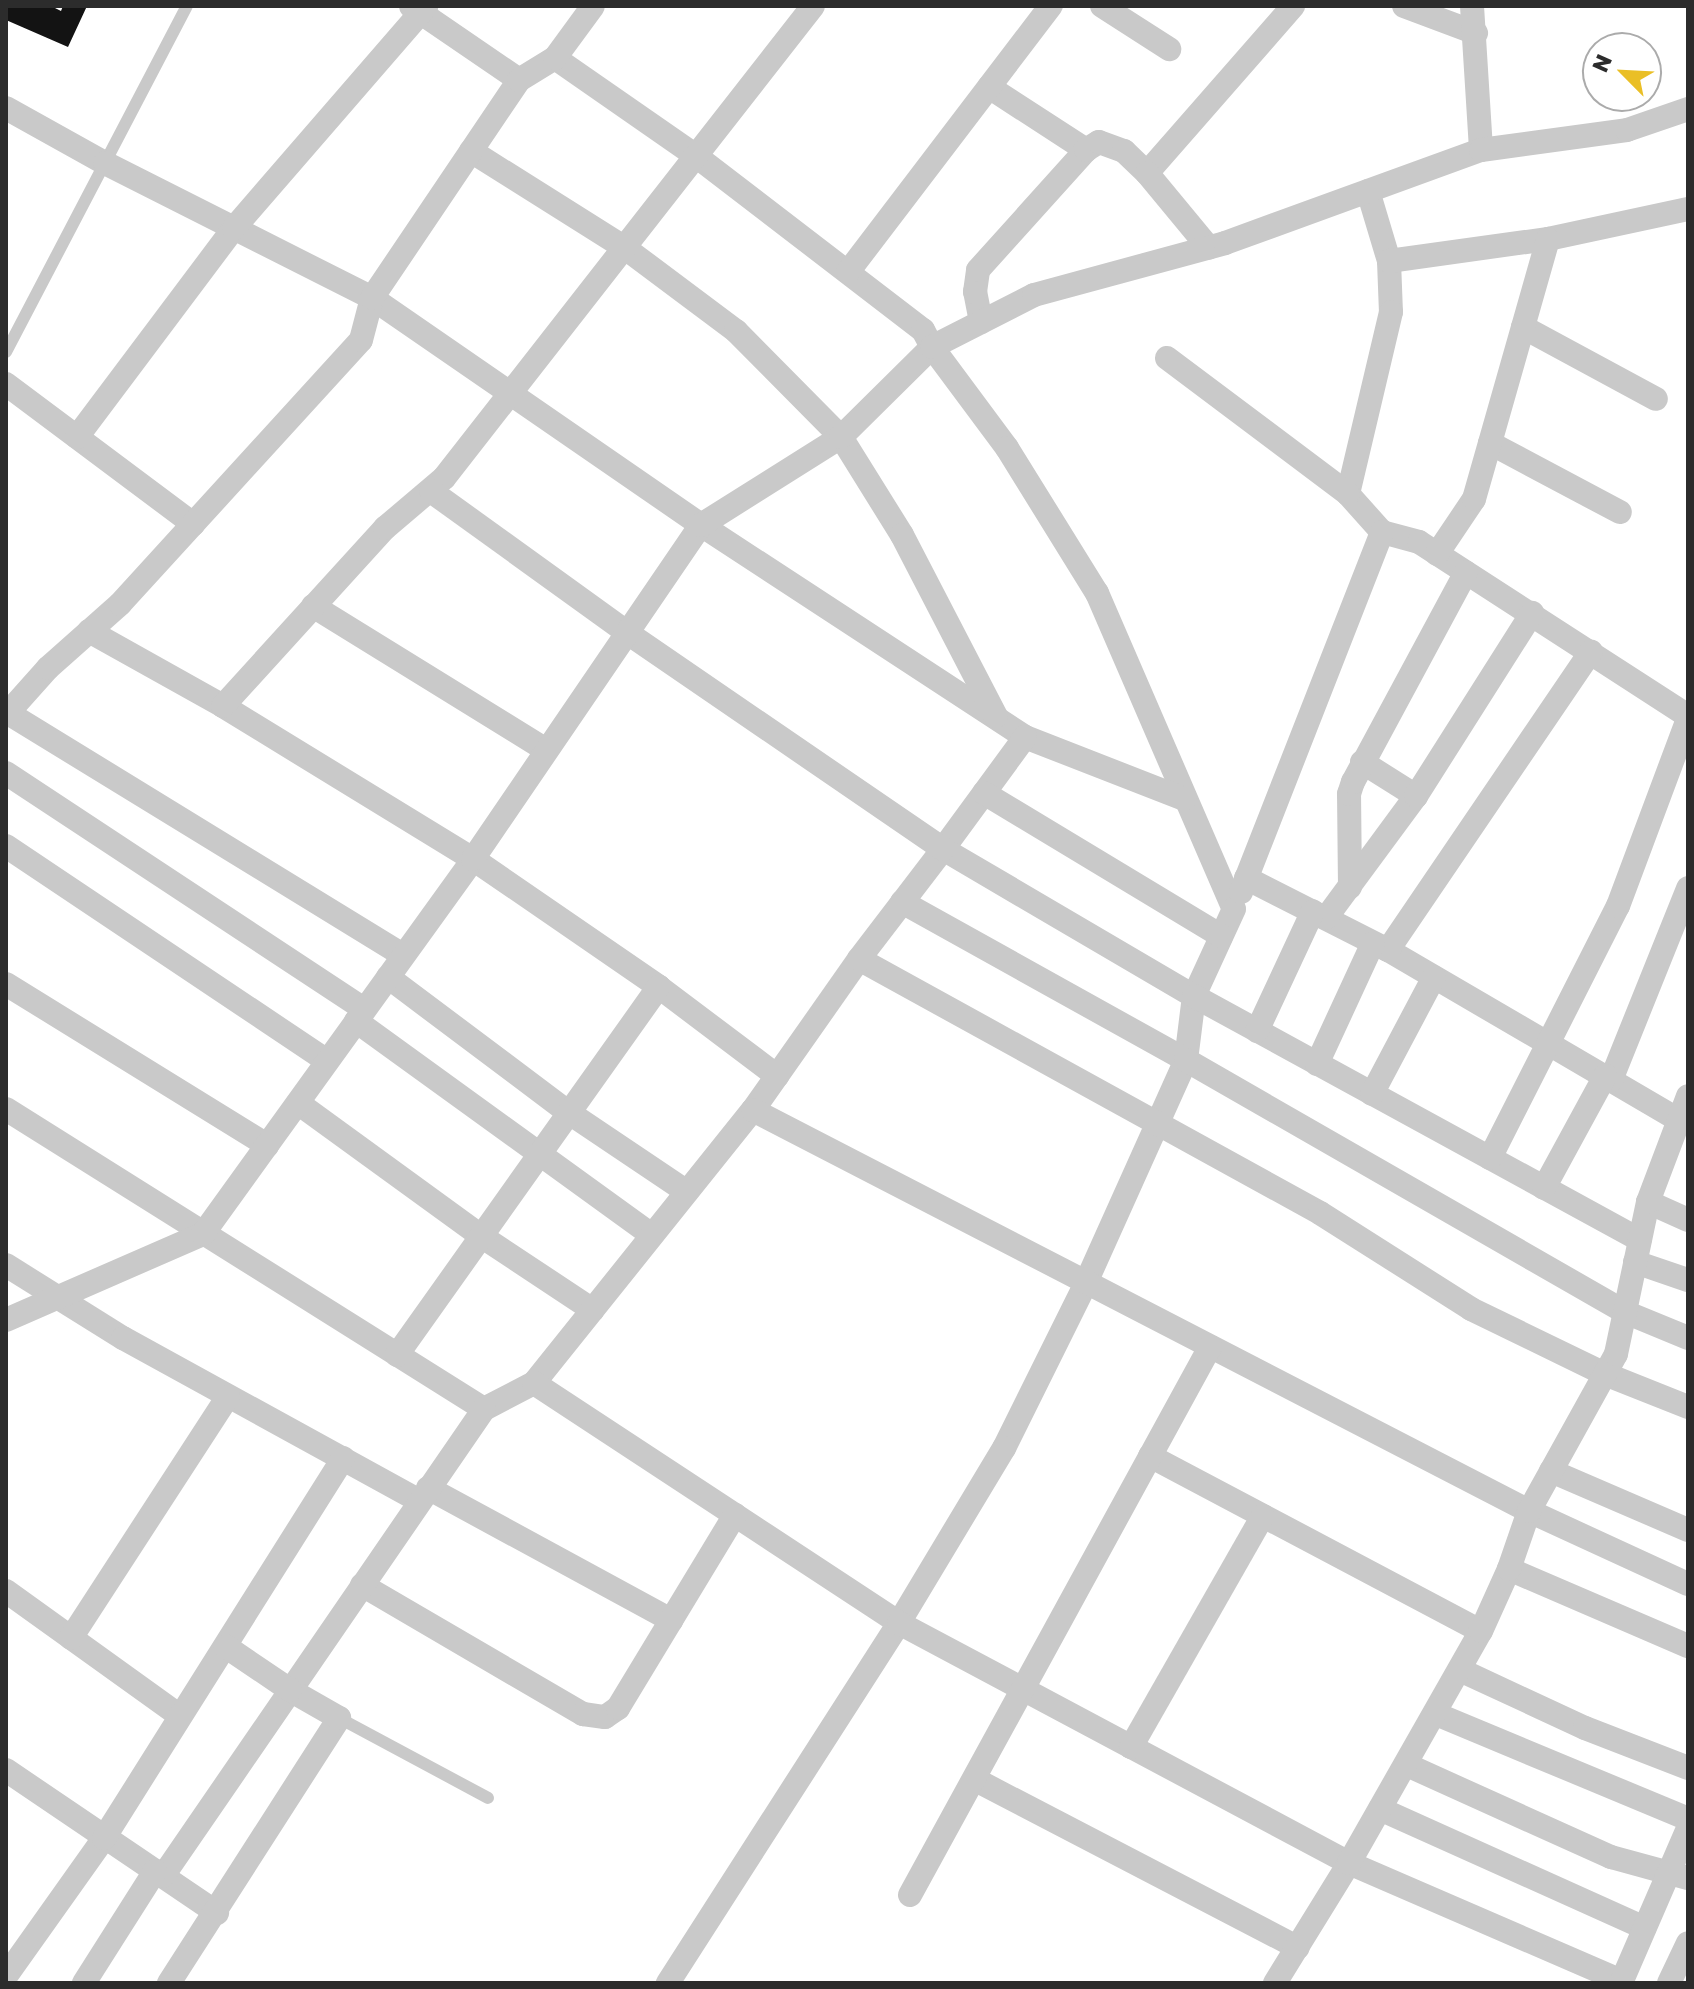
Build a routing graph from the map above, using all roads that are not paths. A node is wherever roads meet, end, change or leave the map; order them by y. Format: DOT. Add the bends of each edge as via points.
graph roads {
  1 [pos="187,6"];
  2 [pos="593,6"];
  3 [pos="813,6"];
  4 [pos="1051,6"];
  5 [pos="1102,6"];
  6 [pos="1293,6"];
  7 [pos="1404,6"];
  8 [pos="1472,6"];
  9 [pos="419,8"];
  10 [pos="1476,33"];
  11 [pos="1169,49"];
  12 [pos="555,58"];
  13 [pos="519,80"];
  14 [pos="989,87"];
  15 [pos="6,108"];
  16 [pos="1688,109"];
  17 [pos="1086,150"];
  18 [pos="1481,150"];
  19 [pos="471,151"];
  20 [pos="696,156"];
  21 [pos="105,163"];
  22 [pos="1147,173"];
  23 [pos="1368,191"];
  24 [pos="1688,209"];
  25 [pos="234,228"];
  26 [pos="1548,239"];
  27 [pos="625,248"];
  28 [pos="1209,248"];
  29 [pos="1389,261"];
  30 [pos="848,272"];
  31 [pos="372,298"];
  32 [pos="981,322"];
  33 [pos="1523,327"];
  34 [pos="932,347"];
  35 [pos="6,352"];
  36 [pos="1167,358"];
  37 [pos="6,384"];
  38 [pos="510,395"];
  39 [pos="1656,399"];
  40 [pos="77,437"];
  41 [pos="841,437"];
  42 [pos="1490,443"];
  43 [pos="431,491"];
  44 [pos="1348,494"];
  45 [pos="1620,512"];
  46 [pos="193,524"];
  47 [pos="701,525"];
  48 [pos="1382,532"];
  49 [pos="1437,554"];
  50 [pos="1466,572"];
  51 [pos="313,606"];
  52 [pos="1532,613"];
  53 [pos="89,631"];
  54 [pos="625,631"];
  55 [pos="1591,651"];
  56 [pos="223,706"];
  57 [pos="7,714"];
  58 [pos="1688,718"];
  59 [pos="997,720"];
  60 [pos="1025,737"];
  61 [pos="546,750"];
  62 [pos="1362,762"];
  63 [pos="6,773"];
  64 [pos="984,793"];
  65 [pos="1416,796"];
  66 [pos="1184,799"];
  67 [pos="6,846"];
  68 [pos="943,849"];
  69 [pos="473,859"];
  70 [pos="1246,878"];
  71 [pos="1350,887"];
  72 [pos="1688,888"];
  73 [pos="902,902"];
  74 [pos="1234,909"];
  75 [pos="1320,915"];
  76 [pos="1221,936"];
  77 [pos="1380,947"];
  78 [pos="403,955"];
  79 [pos="859,959"];
  80 [pos="388,977"];
  81 [pos="1434,977"];
  82 [pos="6,984"];
  83 [pos="659,987"];
  84 [pos="1194,996"];
  85 [pos="360,1015"];
  86 [pos="1257,1031"];
  87 [pos="1549,1044"];
  88 [pos="1186,1060"];
  89 [pos="327,1061"];
  90 [pos="1317,1064"];
  91 [pos="777,1076"];
  92 [pos="1608,1078"];
  93 [pos="1372,1094"];
  94 [pos="1688,1096"];
  95 [pos="298,1103"];
  96 [pos="6,1109"];
  97 [pos="753,1110"];
  98 [pos="568,1112"];
  99 [pos="1679,1120"];
  100 [pos="1158,1122"];
  101 [pos="267,1145"];
  102 [pos="540,1152"];
  103 [pos="1490,1158"];
  104 [pos="1544,1188"];
  105 [pos="687,1192"];
  106 [pos="1648,1202"];
  107 [pos="1688,1220"];
  108 [pos="203,1234"];
  109 [pos="652,1235"];
  110 [pos="481,1236"];
  111 [pos="1638,1251"];
  112 [pos="6,1265"];
  113 [pos="1688,1280"];
  114 [pos="1086,1283"];
  115 [pos="57,1298"];
  116 [pos="593,1310"];
  117 [pos="1625,1312"];
  118 [pos="6,1320"];
  119 [pos="1688,1338"];
  120 [pos="1210,1347"];
  121 [pos="397,1355"];
  122 [pos="1605,1374"];
  123 [pos="534,1383"];
  124 [pos="228,1396"];
  125 [pos="1688,1407"];
  126 [pos="484,1409"];
  127 [pos="1150,1456"];
  128 [pos="343,1458"];
  129 [pos="1551,1471"];
  130 [pos="424,1495"];
  131 [pos="1529,1511"];
  132 [pos="735,1515"];
  133 [pos="1263,1516"];
  134 [pos="1688,1530"];
  135 [pos="1509,1569"];
  136 [pos="1688,1584"];
  137 [pos="362,1585"];
  138 [pos="6,1591"];
  139 [pos="671,1620"];
  140 [pos="899,1623"];
  141 [pos="1481,1631"];
  142 [pos="71,1638"];
  143 [pos="225,1646"];
  144 [pos="1688,1646"];
  145 [pos="1460,1670"];
  146 [pos="1023,1688"];
  147 [pos="290,1690"];
  148 [pos="1436,1714"];
  149 [pos="180,1716"];
  150 [pos="339,1718"];
  151 [pos="1131,1747"];
  152 [pos="1407,1765"];
  153 [pos="1688,1768"];
  154 [pos="6,1770"];
  155 [pos="974,1779"];
  156 [pos="488,1798"];
  157 [pos="1380,1809"];
  158 [pos="1688,1819"];
  159 [pos="1688,1828"];
  160 [pos="104,1838"];
  161 [pos="1349,1863"];
  162 [pos="159,1873"];
  163 [pos="1679,1876"];
  164 [pos="910,1895"];
  165 [pos="217,1913"];
  166 [pos="1645,1928"];
  167 [pos="1298,1948"];
  168 [pos="1687,1948"];
  169 [pos="6,1976"];
  170 [pos="1281,1981"];
  171 [pos="1621,1982"];
  172 [pos="84,1983"];
  173 [pos="169,1983"];
  174 [pos="668,1983"];
  175 [pos="1669,1983"];
  1 -- 21 [label="lane"];
  2 -- 12 [label="street"];
  3 -- 20 [label="street"];
  4 -- 14 [label="street"];
  5 -- 11 [label="street"];
  6 -- 22 [label="street"];
  7 -- 10 [label="street"];
  8 -- 10 [label="street"];
  9 -- 13 [label="street"];
  9 -- 25 [label="street"];
  10 -- 18 [label="street"];
  12 -- 13 [label="street"];
  12 -- 20 [label="street"];
  13 -- 19 [label="street"];
  14 -- 17 [label="street"];
  14 -- 30 [label="street"];
  15 -- 21 [label="street"];
  16 -- 18 [label="street" via="1627,130"];
  17 -- 22 [label="street" via="1099,142 1112,144"];
  17 -- 32 [label="street" via="978,270 975,292"];
  18 -- 23 [label="street"];
  19 -- 27 [label="street"];
  19 -- 31 [label="street"];
  20 -- 27 [label="street"];
  20 -- 30 [label="street"];
  21 -- 25 [label="street"];
  21 -- 35 [label="lane"];
  22 -- 28 [label="street"];
  23 -- 28 [label="street"];
  23 -- 29 [label="street"];
  24 -- 26 [label="street"];
  25 -- 31 [label="street"];
  25 -- 40 [label="street"];
  26 -- 29 [label="street"];
  26 -- 33 [label="street"];
  27 -- 38 [label="street"];
  27 -- 41 [label="street" via="752,344"];
  28 -- 32 [label="street" via="1034,295"];
  29 -- 44 [label="street" via="1391,312"];
  30 -- 34 [label="street" via="923,330"];
  31 -- 38 [label="street"];
  31 -- 46 [label="street" via="361,340"];
  32 -- 34 [label="street"];
  33 -- 39 [label="street"];
  33 -- 42 [label="street"];
  34 -- 41 [label="street"];
  34 -- 66 [label="street" via="1007,448 1097,593"];
  36 -- 44 [label="street"];
  37 -- 40 [label="street"];
  38 -- 43 [label="street"];
  38 -- 47 [label="street"];
  40 -- 46 [label="street"];
  41 -- 47 [label="street"];
  41 -- 59 [label="street" via="897,525"];
  42 -- 45 [label="street"];
  42 -- 49 [label="street" via="1474,499"];
  43 -- 51 [label="street" via="385,528"];
  43 -- 54 [label="street"];
  44 -- 48 [label="street"];
  46 -- 53 [label="street"];
  47 -- 54 [label="street"];
  47 -- 59 [label="street"];
  48 -- 49 [label="street" via="1419,542"];
  48 -- 70 [label="street"];
  49 -- 50 [label="street"];
  50 -- 52 [label="street"];
  50 -- 62 [label="street"];
  51 -- 56 [label="street"];
  51 -- 61 [label="street"];
  52 -- 55 [label="street"];
  52 -- 65 [label="street"];
  53 -- 56 [label="street"];
  53 -- 57 [label="street"];
  54 -- 61 [label="street"];
  54 -- 68 [label="street"];
  55 -- 58 [label="street"];
  55 -- 77 [label="street"];
  56 -- 69 [label="street"];
  57 -- 78 [label="street"];
  58 -- 87 [label="street" via="1618,906"];
  59 -- 60 [label="street"];
  60 -- 64 [label="street"];
  60 -- 66 [label="street"];
  61 -- 69 [label="street"];
  62 -- 65 [label="street"];
  62 -- 71 [label="street" via="1349,794"];
  63 -- 85 [label="street"];
  64 -- 68 [label="street"];
  64 -- 76 [label="street"];
  65 -- 71 [label="street"];
  66 -- 74 [label="street"];
  67 -- 89 [label="street"];
  68 -- 73 [label="street"];
  68 -- 84 [label="street"];
  69 -- 78 [label="street"];
  69 -- 83 [label="street"];
  70 -- 74 [label="street"];
  70 -- 75 [label="street"];
  71 -- 75 [label="street"];
  72 -- 92 [label="street"];
  73 -- 79 [label="street"];
  73 -- 88 [label="street"];
  74 -- 76 [label="street"];
  75 -- 77 [label="street"];
  75 -- 86 [label="street"];
  76 -- 84 [label="street"];
  77 -- 81 [label="street"];
  77 -- 90 [label="street"];
  78 -- 80 [label="street"];
  79 -- 91 [label="street"];
  79 -- 100 [label="street"];
  80 -- 85 [label="street"];
  80 -- 98 [label="street"];
  81 -- 87 [label="street"];
  81 -- 93 [label="street"];
  82 -- 101 [label="street"];
  83 -- 91 [label="street"];
  83 -- 98 [label="street"];
  84 -- 86 [label="street"];
  84 -- 88 [label="street"];
  85 -- 89 [label="street"];
  85 -- 102 [label="street"];
  86 -- 90 [label="street"];
  87 -- 92 [label="street"];
  87 -- 103 [label="street"];
  88 -- 100 [label="street"];
  88 -- 117 [label="street"];
  89 -- 95 [label="street"];
  90 -- 93 [label="street"];
  91 -- 97 [label="street"];
  92 -- 99 [label="street"];
  92 -- 104 [label="street"];
  93 -- 103 [label="street"];
  94 -- 99 [label="street"];
  95 -- 101 [label="street"];
  95 -- 110 [label="street"];
  96 -- 108 [label="street"];
  97 -- 105 [label="street"];
  97 -- 114 [label="street"];
  98 -- 102 [label="street"];
  98 -- 105 [label="street"];
  99 -- 106 [label="street"];
  100 -- 114 [label="street"];
  100 -- 122 [label="street" via="1320,1213 1471,1309"];
  101 -- 108 [label="street"];
  102 -- 109 [label="street"];
  102 -- 110 [label="street"];
  103 -- 104 [label="street"];
  104 -- 111 [label="street"];
  105 -- 109 [label="street"];
  106 -- 107 [label="street"];
  106 -- 111 [label="street"];
  108 -- 115 [label="street"];
  108 -- 121 [label="street"];
  109 -- 116 [label="street"];
  110 -- 116 [label="street"];
  110 -- 121 [label="street"];
  111 -- 113 [label="street"];
  111 -- 117 [label="street"];
  112 -- 115 [label="street"];
  114 -- 120 [label="street"];
  114 -- 140 [label="street" via="1004,1448"];
  115 -- 118 [label="street"];
  115 -- 124 [label="street"];
  116 -- 123 [label="street"];
  117 -- 119 [label="street"];
  117 -- 122 [label="street" via="1616,1354"];
  120 -- 127 [label="street"];
  120 -- 131 [label="street"];
  121 -- 126 [label="street"];
  122 -- 125 [label="street"];
  122 -- 129 [label="street"];
  123 -- 126 [label="street"];
  123 -- 132 [label="street"];
  124 -- 128 [label="street"];
  124 -- 142 [label="street"];
  126 -- 130 [label="street"];
  127 -- 133 [label="street"];
  127 -- 146 [label="street"];
  128 -- 130 [label="street"];
  128 -- 143 [label="street"];
  129 -- 131 [label="street"];
  129 -- 134 [label="street"];
  130 -- 137 [label="street"];
  130 -- 139 [label="street"];
  131 -- 135 [label="street"];
  131 -- 136 [label="street"];
  132 -- 139 [label="street"];
  132 -- 140 [label="street"];
  133 -- 141 [label="street"];
  133 -- 151 [label="street"];
  135 -- 141 [label="street"];
  135 -- 144 [label="street"];
  137 -- 139 [label="street" via="595,1717 618,1708"];
  137 -- 147 [label="street"];
  138 -- 142 [label="street"];
  140 -- 146 [label="street"];
  140 -- 174 [label="street"];
  141 -- 145 [label="street"];
  142 -- 149 [label="street"];
  143 -- 147 [label="street"];
  143 -- 149 [label="street"];
  145 -- 148 [label="street"];
  145 -- 153 [label="street"];
  146 -- 151 [label="street"];
  146 -- 155 [label="street"];
  147 -- 150 [label="street"];
  147 -- 162 [label="street"];
  148 -- 152 [label="street"];
  148 -- 158 [label="street"];
  149 -- 160 [label="street"];
  150 -- 156 [label="lane"];
  150 -- 165 [label="street"];
  151 -- 161 [label="street"];
  152 -- 157 [label="street"];
  152 -- 163 [label="street" via="1611,1857"];
  154 -- 160 [label="street"];
  155 -- 164 [label="street"];
  155 -- 167 [label="street"];
  157 -- 161 [label="street"];
  157 -- 166 [label="street"];
  159 -- 163 [label="street"];
  160 -- 162 [label="street"];
  160 -- 169 [label="street"];
  161 -- 167 [label="street"];
  161 -- 171 [label="street"];
  162 -- 165 [label="street"];
  162 -- 172 [label="street"];
  163 -- 166 [label="street"];
  165 -- 173 [label="street"];
  166 -- 171 [label="street"];
  167 -- 170 [label="street"];
  168 -- 175 [label="street"];
}
